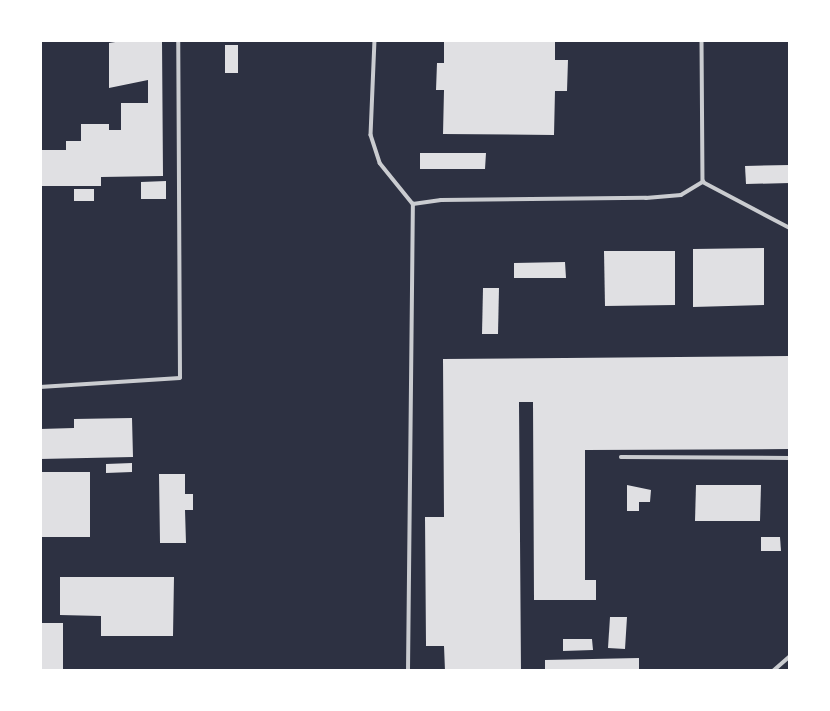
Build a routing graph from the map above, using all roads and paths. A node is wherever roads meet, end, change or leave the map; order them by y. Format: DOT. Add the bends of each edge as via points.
graph roads {
  1 [pos="178,40"];
  2 [pos="375,40"];
  3 [pos="702,40"];
  4 [pos="703,182"];
  5 [pos="413,204"];
  6 [pos="790,228"];
  7 [pos="40,387"];
  8 [pos="621,457"];
  9 [pos="790,458"];
  10 [pos="790,656"];
  11 [pos="408,671"];
  12 [pos="773,671"];
  1 -- 7 [label="lane" via="180,377"];
  2 -- 5 [label="lane" via="371,135 380,163"];
  3 -- 4 [label="lane"];
  4 -- 5 [label="lane" via="681,195 646,198"];
  4 -- 6 [label="lane"];
  5 -- 11 [label="lane"];
  8 -- 9 [label="lane"];
  10 -- 12 [label="lane"];
}
